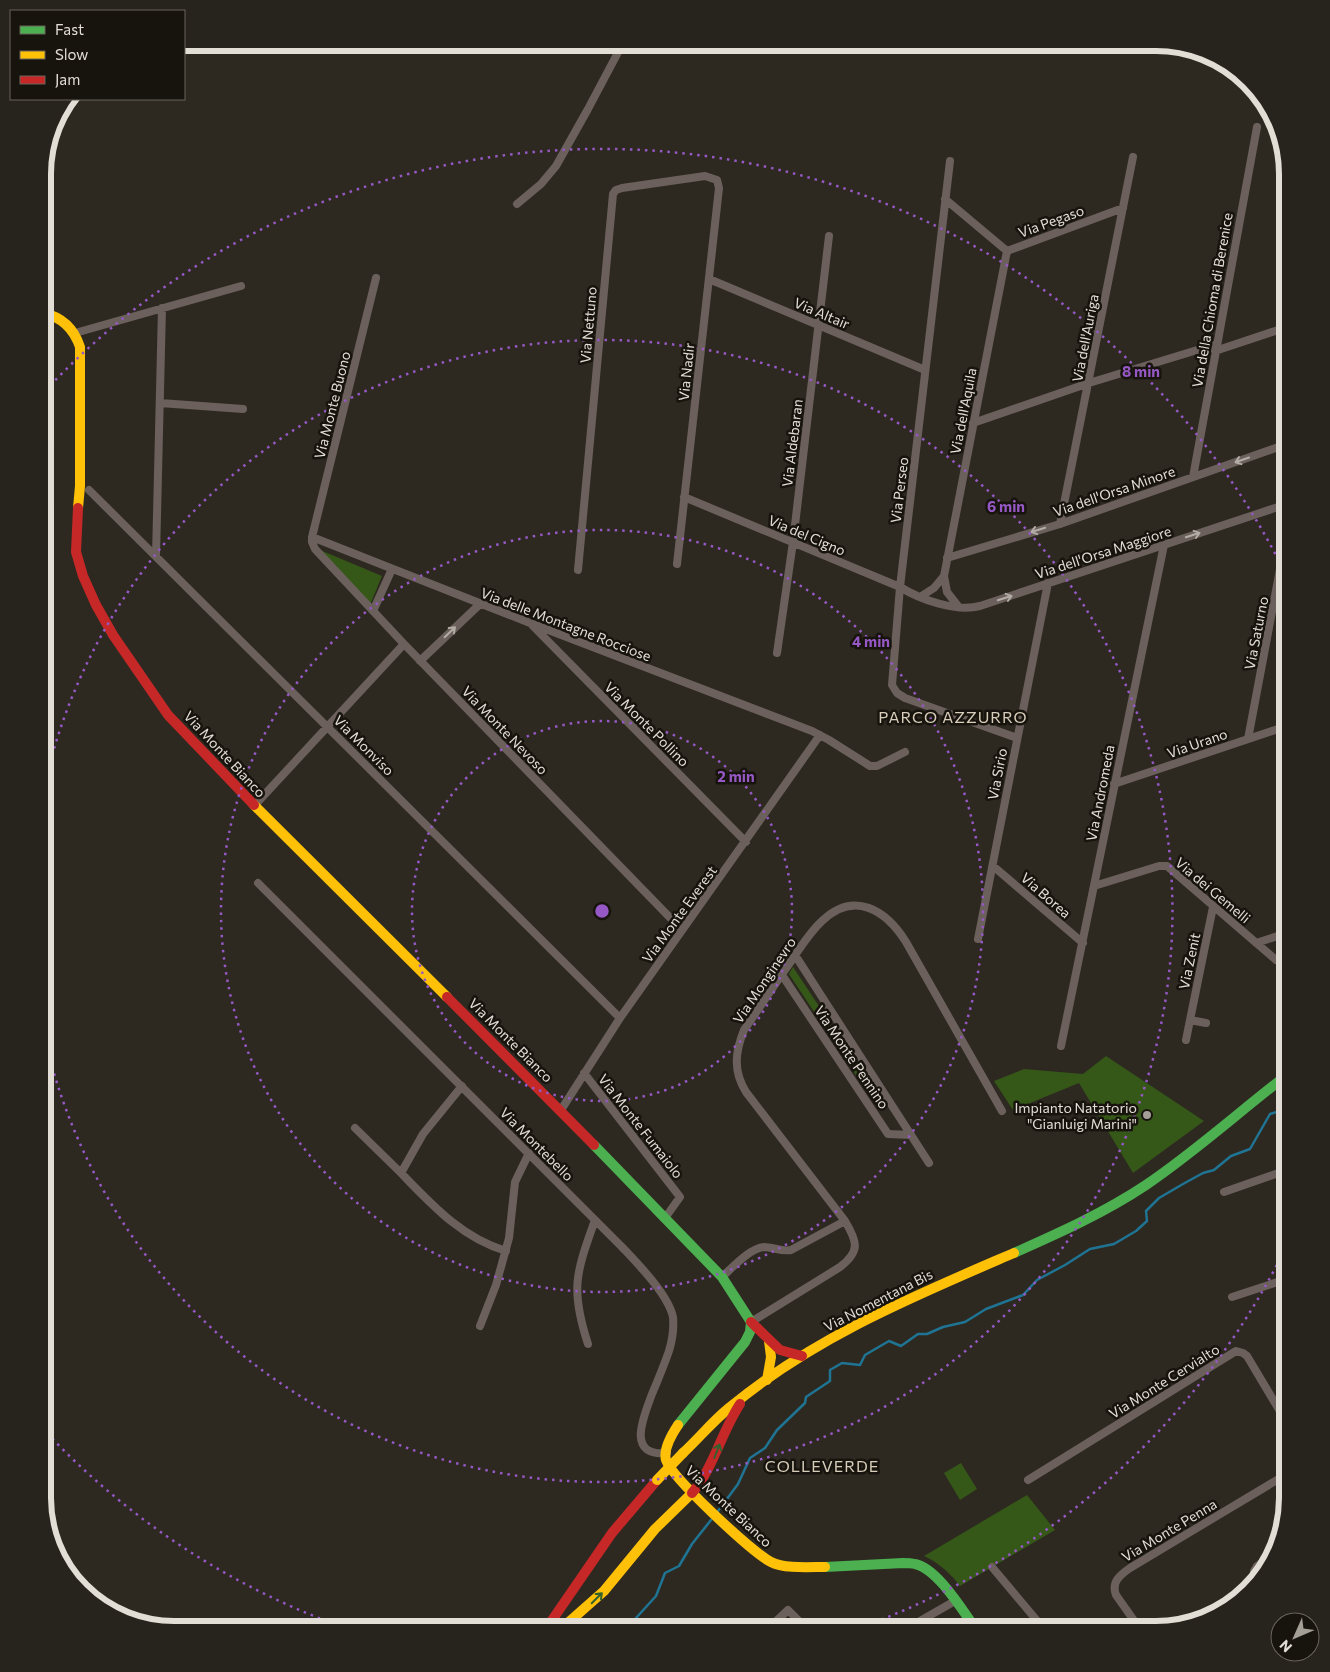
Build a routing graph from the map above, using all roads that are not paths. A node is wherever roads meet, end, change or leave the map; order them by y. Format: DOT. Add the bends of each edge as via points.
graph roads {
  1 [pos="619,51"];
  2 [pos="1257,127"];
  3 [pos="1133,157"];
  4 [pos="950,161"];
  5 [pos="718,183"];
  6 [pos="945,199"];
  7 [pos="517,204"];
  8 [pos="1123,208"];
  9 [pos="829,236"];
  10 [pos="1006,251"];
  11 [pos="376,278"];
  12 [pos="709,279"];
  13 [pos="241,286"];
  14 [pos="162,308"];
  15 [pos="52,317"];
  16 [pos="818,325"];
  17 [pos="1279,330"];
  18 [pos="75,333"];
  19 [pos="1216,347"];
  20 [pos="926,370"];
  21 [pos="1089,383"];
  22 [pos="160,403"];
  23 [pos="243,409"];
  24 [pos="974,423"];
  25 [pos="1279,447"];
  26 [pos="1193,477"];
  27 [pos="89,490"];
  28 [pos="684,497"];
  29 [pos="1279,507"];
  30 [pos="1060,524"];
  31 [pos="312,537"];
  32 [pos="793,542"];
  33 [pos="1164,545"];
  34 [pos="156,556"];
  35 [pos="947,558"];
  36 [pos="678,564"];
  37 [pos="392,569"];
  38 [pos="578,570"];
  39 [pos="944,576"];
  40 [pos="1279,579"];
  41 [pos="1048,583"];
  42 [pos="900,587"];
  43 [pos="920,597"];
  44 [pos="480,604"];
  45 [pos="958,607"];
  46 [pos="373,611"];
  47 [pos="530,623"];
  48 [pos="404,644"];
  49 [pos="777,653"];
  50 [pos="420,661"];
  51 [pos="328,727"];
  52 [pos="1279,729"];
  53 [pos="820,735"];
  54 [pos="1017,738"];
  55 [pos="1248,739"];
  56 [pos="905,752"];
  57 [pos="1114,784"];
  58 [pos="254,806"];
  59 [pos="746,842"];
  60 [pos="993,866"];
  61 [pos="258,883"];
  62 [pos="1094,886"];
  63 [pos="1213,907"];
  64 [pos="682,930"];
  65 [pos="1279,936"];
  66 [pos="978,939"];
  67 [pos="1083,943"];
  68 [pos="1256,944"];
  69 [pos="795,955"];
  70 [pos="1276,960"];
  71 [pos="782,975"];
  72 [pos="620,1018"];
  73 [pos="1190,1020"];
  74 [pos="1206,1023"];
  75 [pos="1186,1040"];
  76 [pos="1061,1046"];
  77 [pos="584,1073"];
  78 [pos="1279,1082"];
  79 [pos="462,1086"];
  80 [pos="561,1110"];
  81 [pos="1002,1111"];
  82 [pos="355,1128"];
  83 [pos="911,1135"];
  84 [pos="528,1153"];
  85 [pos="929,1163"];
  86 [pos="401,1173"];
  87 [pos="1279,1173"];
  88 [pos="1224,1192"];
  89 [pos="665,1218"];
  90 [pos="595,1220"];
  91 [pos="845,1221"];
  92 [pos="506,1251"];
  93 [pos="722,1277"];
  94 [pos="1279,1282"];
  95 [pos="1232,1297"];
  96 [pos="751,1322"];
  97 [pos="480,1326"];
  98 [pos="769,1341"];
  99 [pos="588,1344"];
  100 [pos="802,1356"];
  101 [pos="767,1380"];
  102 [pos="745,1397"];
  103 [pos="1279,1408"];
  104 [pos="667,1453"];
  105 [pos="1279,1479"];
  106 [pos="1028,1480"];
  107 [pos="692,1492"];
  108 [pos="992,1567"];
  109 [pos="956,1601"];
  110 [pos="552,1621"];
  111 [pos="572,1621"];
  112 [pos="777,1621"];
  113 [pos="798,1621"];
  114 [pos="922,1621"];
  115 [pos="970,1621"];
  116 [pos="1037,1621"];
  117 [pos="1134,1621"];
  1 -- 7 [label="street" via="556,166"];
  2 -- 19 [label="street, Via della Chioma di Berenice"];
  3 -- 8 [label="street, Via dell'Auriga"];
  4 -- 6 [label="street, Via Perseo"];
  5 -- 12 [label="street, Via Nadir"];
  5 -- 38 [label="street, Via Nettuno" via="713,178 700,176 622,188 613,194"];
  6 -- 10 [label="street, Via Pegaso"];
  6 -- 20 [label="street, Via Perseo"];
  8 -- 10 [label="street, Via Pegaso"];
  8 -- 21 [label="street, Via dell'Auriga"];
  9 -- 16 [label="street, Via Aldebaran"];
  10 -- 24 [label="street, Via dell'Aquila"];
  11 -- 31 [label="street, Via Monte Buono"];
  12 -- 16 [label="street, Via Altair"];
  12 -- 28 [label="street, Via Nadir"];
  13 -- 14 [label="street"];
  14 -- 18 [label="street"];
  14 -- 22 [label="street"];
  15 -- 18 [label="street"];
  16 -- 20 [label="street, Via Altair"];
  16 -- 32 [label="street, Via Aldebaran"];
  17 -- 19 [label="street"];
  18 -- 58 [label="street, Via Monte Bianco" via="80,354 80,486 76,546 83,576 107,626 156,699"];
  19 -- 21 [label="street"];
  19 -- 26 [label="street, Via della Chioma di Berenice"];
  20 -- 42 [label="street, Via Perseo"];
  21 -- 24 [label="street"];
  21 -- 30 [label="street, Via dell'Auriga"];
  22 -- 23 [label="street"];
  22 -- 34 [label="street"];
  24 -- 35 [label="street, Via dell'Aquila"];
  25 -- 26 [label="street, Via dell'Orsa Minore, one-way"];
  26 -- 30 [label="street, Via dell'Orsa Minore"];
  27 -- 34 [label="street, Via Monviso"];
  28 -- 32 [label="street, Via del Cigno"];
  28 -- 36 [label="street, Via Nadir"];
  33 -- 29 [label="street, Via dell'Orsa Maggiore, one-way"];
  30 -- 35 [label="street, Via dell'Orsa Minore, one-way"];
  31 -- 37 [label="street, Via delle Montagne Rocciose"];
  31 -- 46 [label="street, Via Monte Nevoso" via="313,546"];
  32 -- 42 [label="street, Via del Cigno"];
  32 -- 49 [label="street, Via Aldebaran"];
  33 -- 41 [label="street, Via dell'Orsa Maggiore"];
  33 -- 57 [label="street, Via Andromeda"];
  34 -- 51 [label="street, Via Monviso"];
  35 -- 39 [label="street, Via dell'Aquila"];
  37 -- 44 [label="street, Via delle Montagne Rocciose"];
  37 -- 46 [label="street"];
  39 -- 43 [label="street"];
  39 -- 45 [label="street" via="947,592"];
  40 -- 55 [label="street, Via Saturno"];
  45 -- 41 [label="street, Via dell'Orsa Maggiore, one-way" via="980,606"];
  41 -- 54 [label="street, Via Sirio"];
  42 -- 43 [label="street, Via del Cigno"];
  42 -- 54 [label="street, Via Perseo" via="892,680 895,690 905,698"];
  43 -- 45 [label="street, Via del Cigno"];
  44 -- 47 [label="street, Via delle Montagne Rocciose"];
  50 -- 44 [label="street, one-way"];
  46 -- 48 [label="street, Via Monte Nevoso"];
  47 -- 53 [label="street, Via delle Montagne Rocciose"];
  47 -- 59 [label="street, Via Monte Pollino"];
  48 -- 50 [label="street, Via Monte Nevoso"];
  48 -- 51 [label="street"];
  50 -- 64 [label="street, Via Monte Nevoso"];
  51 -- 58 [label="street"];
  51 -- 72 [label="street, Via Monviso"];
  52 -- 55 [label="street, Via Urano"];
  53 -- 56 [label="street, Via delle Montagne Rocciose" via="873,767"];
  53 -- 59 [label="street, Via Monte Everest"];
  54 -- 60 [label="street, Via Sirio"];
  55 -- 57 [label="street, Via Urano"];
  57 -- 62 [label="street, Via Andromeda"];
  58 -- 80 [label="street, Via Monte Bianco"];
  59 -- 64 [label="street, Via Monte Everest"];
  60 -- 66 [label="street, Via Sirio"];
  60 -- 67 [label="street, Via Borea"];
  61 -- 79 [label="street, Via Montebello"];
  62 -- 63 [label="street, Via dei Gemelli" via="1165,866"];
  62 -- 67 [label="street, Via Andromeda"];
  63 -- 68 [label="street, Via dei Gemelli"];
  63 -- 73 [label="street, Via Zenit"];
  64 -- 72 [label="street, Via Monte Everest"];
  65 -- 68 [label="street"];
  67 -- 76 [label="street, Via Andromeda"];
  68 -- 70 [label="street, Via dei Gemelli"];
  69 -- 71 [label="street, Via Monginevro"];
  69 -- 81 [label="street, Via Monginevro" via="823,920 841,908 863,906 886,918 906,942"];
  69 -- 83 [label="street, Via Monte Pennino"];
  71 -- 83 [label="street, Via Monte Pennino" via="888,1134"];
  71 -- 91 [label="street, Via Monginevro" via="744,1030 736,1054 738,1074 749,1096"];
  72 -- 77 [label="street, Via Monte Everest"];
  73 -- 74 [label="street"];
  73 -- 75 [label="street, Via Zenit"];
  77 -- 80 [label="street, Via Monte Everest"];
  77 -- 89 [label="street, Via Monte Fumaiolo" via="680,1197"];
  78 -- 100 [label="street, Via Nomentana Bis" via="1191,1153 1097,1215 957,1276 845,1330"];
  79 -- 84 [label="street, Via Montebello"];
  79 -- 86 [label="street" via="420,1138"];
  80 -- 89 [label="street, Via Monte Bianco"];
  82 -- 86 [label="street"];
  83 -- 85 [label="street, Via Monte Pennino"];
  84 -- 90 [label="street, Via Montebello"];
  84 -- 92 [label="street" via="515,1182"];
  86 -- 92 [label="street" via="450,1220 482,1242"];
  87 -- 88 [label="street"];
  89 -- 93 [label="street, Via Monte Bianco"];
  90 -- 99 [label="street" via="577,1281 578,1309"];
  90 -- 104 [label="street, Via Montebello" via="649,1277 671,1312 673,1330 669,1349 640,1433 650,1452"];
  91 -- 93 [label="street" via="791,1250 756,1249"];
  91 -- 96 [label="street, Via Monginevro" via="855,1244 851,1257"];
  92 -- 97 [label="street"];
  93 -- 96 [label="street, Via Monte Bianco"];
  94 -- 95 [label="street"];
  96 -- 98 [label="street, Via Monte Bianco"];
  96 -- 104 [label="street" via="745,1342 675,1429"];
  98 -- 100 [label="street, Via Monte Bianco" via="783,1351"];
  98 -- 101 [label="street" via="771,1357"];
  100 -- 101 [label="street, Via Nomentana Bis"];
  101 -- 102 [label="street, Via Nomentana Bis"];
  107 -- 102 [label="street, one-way" via="703,1479 727,1425"];
  102 -- 110 [label="street, Via Nomentana Bis, bridge" via="728,1409 638,1501"];
  103 -- 106 [label="street, Via Monte Cervialto" via="1247,1356 1236,1351"];
  104 -- 107 [label="street, Via Monte Bianco" via="671,1470"];
  105 -- 117 [label="street, Via Monte Penna" via="1130,1568 1117,1579 1116,1595"];
  107 -- 109 [label="street, Via Monte Bianco" via="774,1564 834,1568 916,1564 934,1575"];
  111 -- 107 [label="street, one-way" via="605,1590 650,1535"];
  108 -- 116 [label="street"];
  109 -- 114 [label="street"];
  109 -- 115 [label="street, Via Monte Bianco"];
  112 -- 113 [label="street" via="788,1610"];
}
